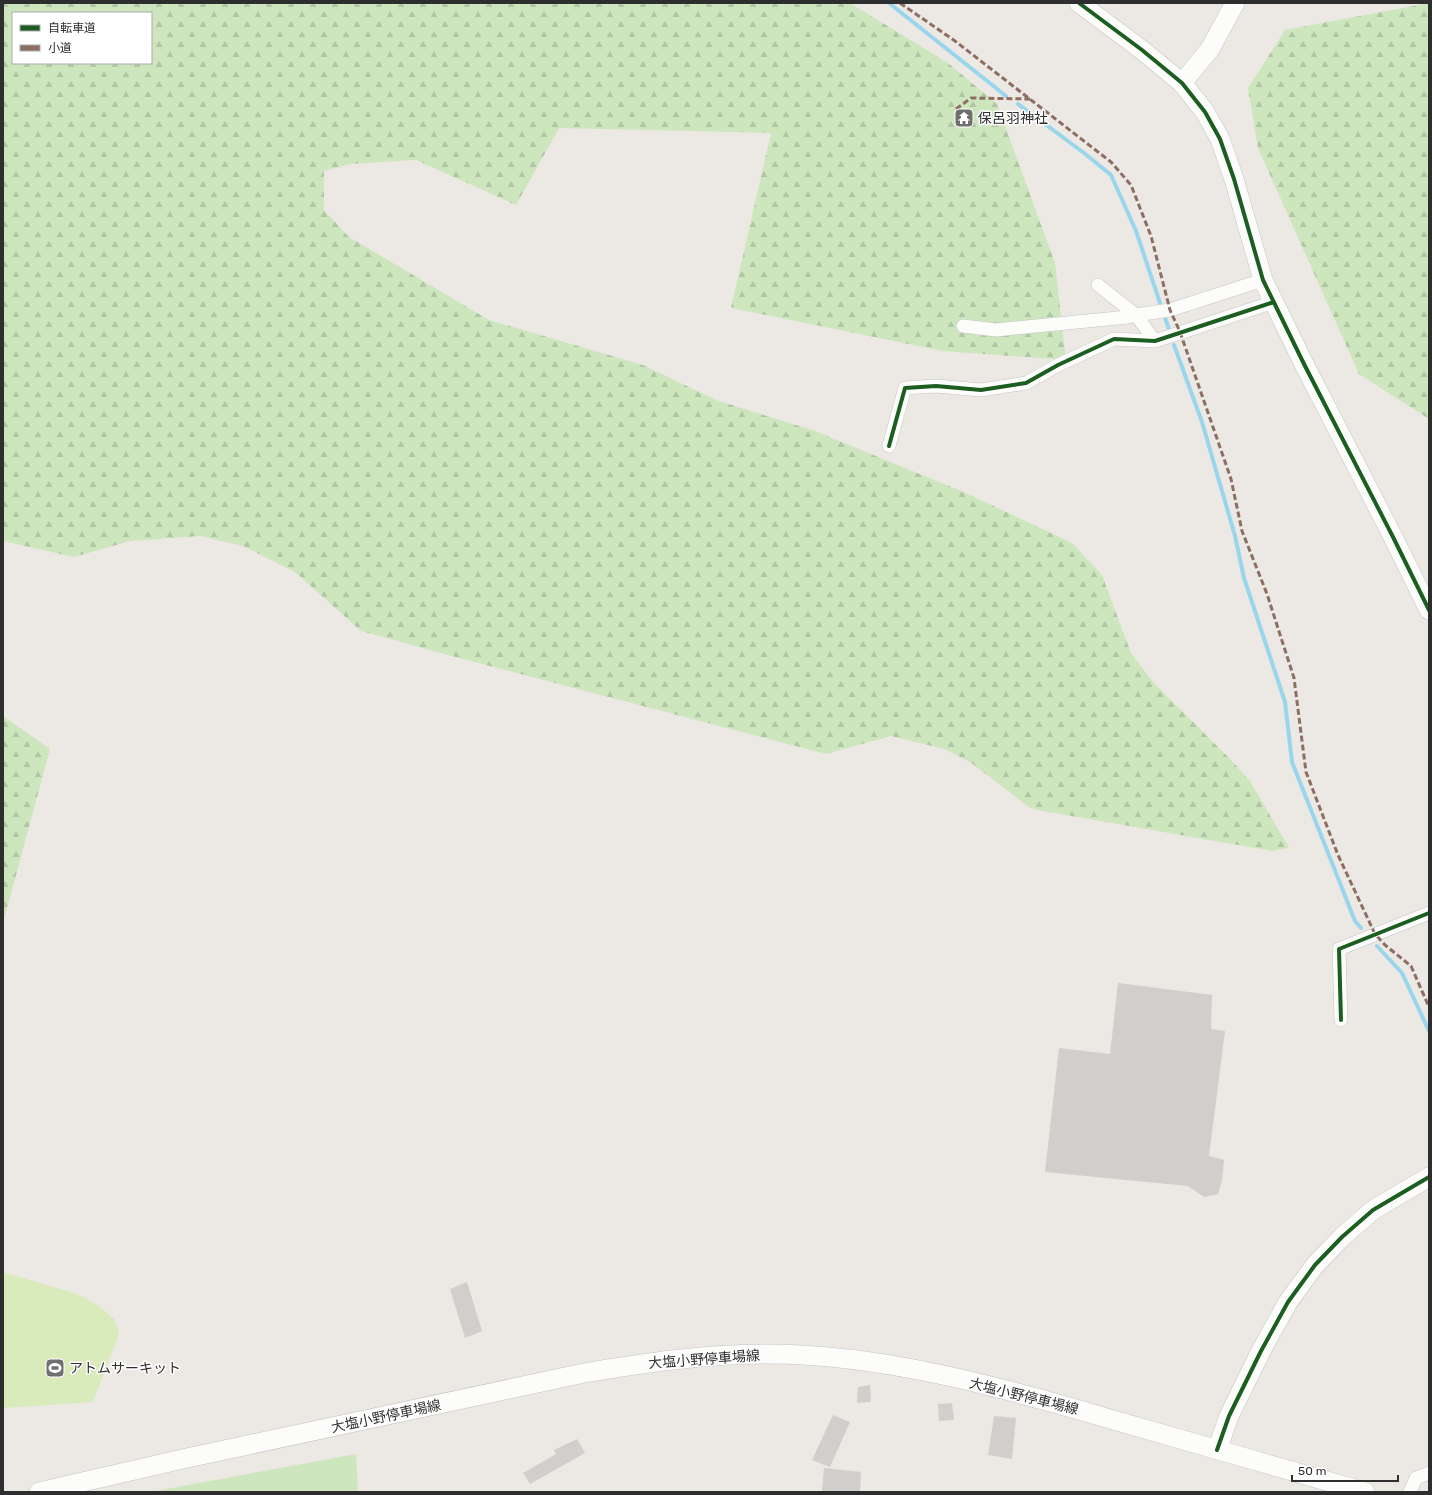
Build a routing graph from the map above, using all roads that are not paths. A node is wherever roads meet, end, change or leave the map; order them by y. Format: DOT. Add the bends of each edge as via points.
graph roads {
  1 [pos="1079,3"];
  2 [pos="1235,3"];
  3 [pos="1182,83"];
  4 [pos="1263,280"];
  5 [pos="1098,285"];
  6 [pos="1274,302"];
  7 [pos="1136,315"];
  8 [pos="963,326"];
  9 [pos="1155,341"];
  10 [pos="889,446"];
  11 [pos="1429,610"];
  12 [pos="1429,912"];
  13 [pos="1341,1020"];
  14 [pos="1429,1177"];
  15 [pos="1217,1450"];
  16 [pos="1429,1473"];
  17 [pos="39,1492"];
  18 [pos="1365,1492"];
  19 [pos="1410,1492"];
  1 -- 3 [label="main road"];
  2 -- 3 [label="main road" via="1210,49"];
  3 -- 4 [label="main road" via="1205,112 1220,140"];
  4 -- 6 [label="main road"];
  4 -- 7 [label="street" via="1170,310"];
  5 -- 7 [label="street"];
  6 -- 9 [label="street"];
  6 -- 11 [label="main road"];
  7 -- 8 [label="street" via="996,330"];
  7 -- 9 [label="street"];
  9 -- 10 [label="street" via="1114,339 1026,383 981,390 936,386 905,388"];
  12 -- 13 [label="street" via="1339,949"];
  14 -- 15 [label="main road" via="1373,1210 1315,1265 1288,1302 1271,1333 1229,1416"];
  15 -- 17 [label="main road, 大塩小野停車場線" via="1058,1404 912,1368 828,1357 768,1354 702,1357 584,1373"];
  15 -- 18 [label="main road, 大塩小野停車場線"];
  16 -- 19 [label="street" via="1416,1478"];
}
